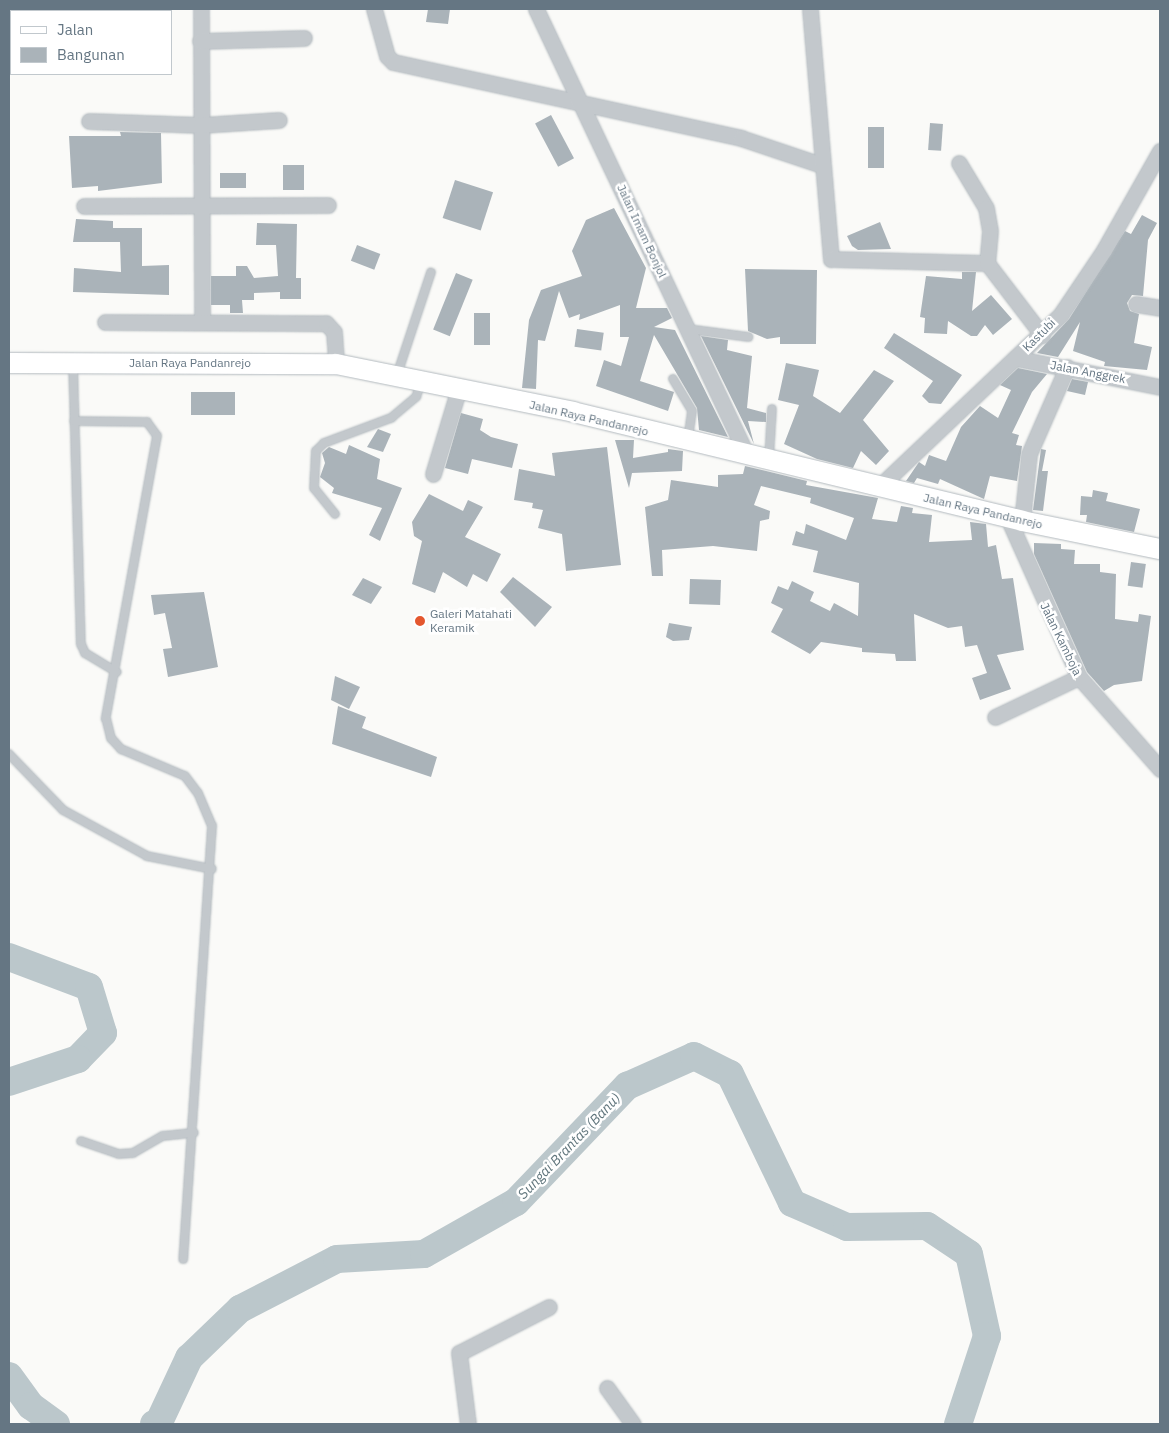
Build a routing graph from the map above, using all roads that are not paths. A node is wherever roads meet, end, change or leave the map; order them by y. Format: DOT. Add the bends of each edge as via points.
graph roads {
  1 [pos="201,9"];
  2 [pos="374,9"];
  3 [pos="536,9"];
  4 [pos="810,9"];
  5 [pos="304,38"];
  6 [pos="200,41"];
  7 [pos="581,102"];
  8 [pos="279,120"];
  9 [pos="89,121"];
  10 [pos="201,125"];
  11 [pos="1160,151"];
  12 [pos="959,163"];
  13 [pos="821,165"];
  14 [pos="328,205"];
  15 [pos="84,206"];
  16 [pos="200,207"];
  17 [pos="987,263"];
  18 [pos="431,272"];
  19 [pos="1136,304"];
  20 [pos="1160,308"];
  21 [pos="105,322"];
  22 [pos="202,322"];
  23 [pos="688,329"];
  24 [pos="1042,335"];
  25 [pos="748,337"];
  26 [pos="1015,358"];
  27 [pos="74,362"];
  28 [pos="9,363"];
  29 [pos="336,364"];
  30 [pos="1067,367"];
  31 [pos="397,375"];
  32 [pos="673,379"];
  33 [pos="422,381"];
  34 [pos="1160,387"];
  35 [pos="458,391"];
  36 [pos="772,409"];
  37 [pos="74,421"];
  38 [pos="688,440"];
  39 [pos="746,454"];
  40 [pos="769,459"];
  41 [pos="433,474"];
  42 [pos="879,487"];
  43 [pos="335,514"];
  44 [pos="1015,519"];
  45 [pos="1160,549"];
  46 [pos="117,672"];
  47 [pos="1079,677"];
  48 [pos="995,717"];
  49 [pos="9,754"];
  50 [pos="1160,769"];
  51 [pos="212,869"];
  52 [pos="194,1133"];
  53 [pos="81,1141"];
  54 [pos="183,1259"];
  55 [pos="549,1307"];
  56 [pos="607,1388"];
  57 [pos="468,1424"];
  58 [pos="633,1424"];
  1 -- 6 [label="street"];
  2 -- 7 [label="street" via="387,56 393,62"];
  3 -- 7 [label="street, Jalan Imam Bonjol"];
  4 -- 13 [label="street"];
  5 -- 6 [label="street"];
  6 -- 10 [label="street"];
  7 -- 13 [label="street" via="741,138"];
  7 -- 23 [label="street, Jalan Imam Bonjol"];
  8 -- 10 [label="street"];
  9 -- 10 [label="street"];
  10 -- 16 [label="street"];
  11 -- 24 [label="street, Kastubi" via="1104,250"];
  12 -- 17 [label="street" via="986,208 990,243"];
  13 -- 17 [label="street" via="831,259"];
  14 -- 16 [label="street"];
  15 -- 16 [label="street"];
  16 -- 22 [label="street"];
  17 -- 24 [label="street"];
  18 -- 31 [label="lane"];
  19 -- 20 [label="street"];
  21 -- 22 [label="street"];
  22 -- 29 [label="street" via="331,325"];
  23 -- 25 [label="lane"];
  23 -- 39 [label="street, Jalan Imam Bonjol"];
  24 -- 26 [label="street, Kastubi"];
  26 -- 30 [label="street, Jalan Anggrek"];
  26 -- 42 [label="street, Kastubi"];
  27 -- 28 [label="main road, Jalan Raya Pandanrejo"];
  27 -- 29 [label="main road, Jalan Raya Pandanrejo"];
  27 -- 37 [label="lane"];
  29 -- 31 [label="main road, Jalan Raya Pandanrejo"];
  30 -- 34 [label="street, Jalan Anggrek"];
  30 -- 44 [label="street" via="1029,454"];
  31 -- 33 [label="main road, Jalan Raya Pandanrejo"];
  32 -- 38 [label="lane" via="692,411"];
  33 -- 35 [label="main road, Jalan Raya Pandanrejo"];
  33 -- 43 [label="lane" via="416,397 398,413 324,443 316,451 314,488"];
  35 -- 38 [label="main road, Jalan Raya Pandanrejo"];
  35 -- 41 [label="street"];
  36 -- 40 [label="lane"];
  37 -- 46 [label="lane" via="81,644 85,653"];
  37 -- 46 [label="lane" via="147,422 157,436"];
  38 -- 39 [label="main road, Jalan Raya Pandanrejo"];
  39 -- 40 [label="main road, Jalan Raya Pandanrejo"];
  40 -- 42 [label="main road, Jalan Raya Pandanrejo"];
  42 -- 44 [label="main road, Jalan Raya Pandanrejo"];
  44 -- 45 [label="main road, Jalan Raya Pandanrejo"];
  44 -- 47 [label="street, Jalan Kamboja"];
  46 -- 51 [label="lane" via="106,718 111,738 134,757 185,776 193,785 212,826"];
  47 -- 48 [label="street"];
  47 -- 50 [label="street, Jalan Kamboja"];
  49 -- 51 [label="lane" via="63,810 146,856"];
  51 -- 52 [label="lane"];
  52 -- 53 [label="lane" via="162,1136 133,1152 119,1154"];
  52 -- 54 [label="lane"];
  55 -- 57 [label="street" via="459,1353"];
  56 -- 58 [label="street"];
}
